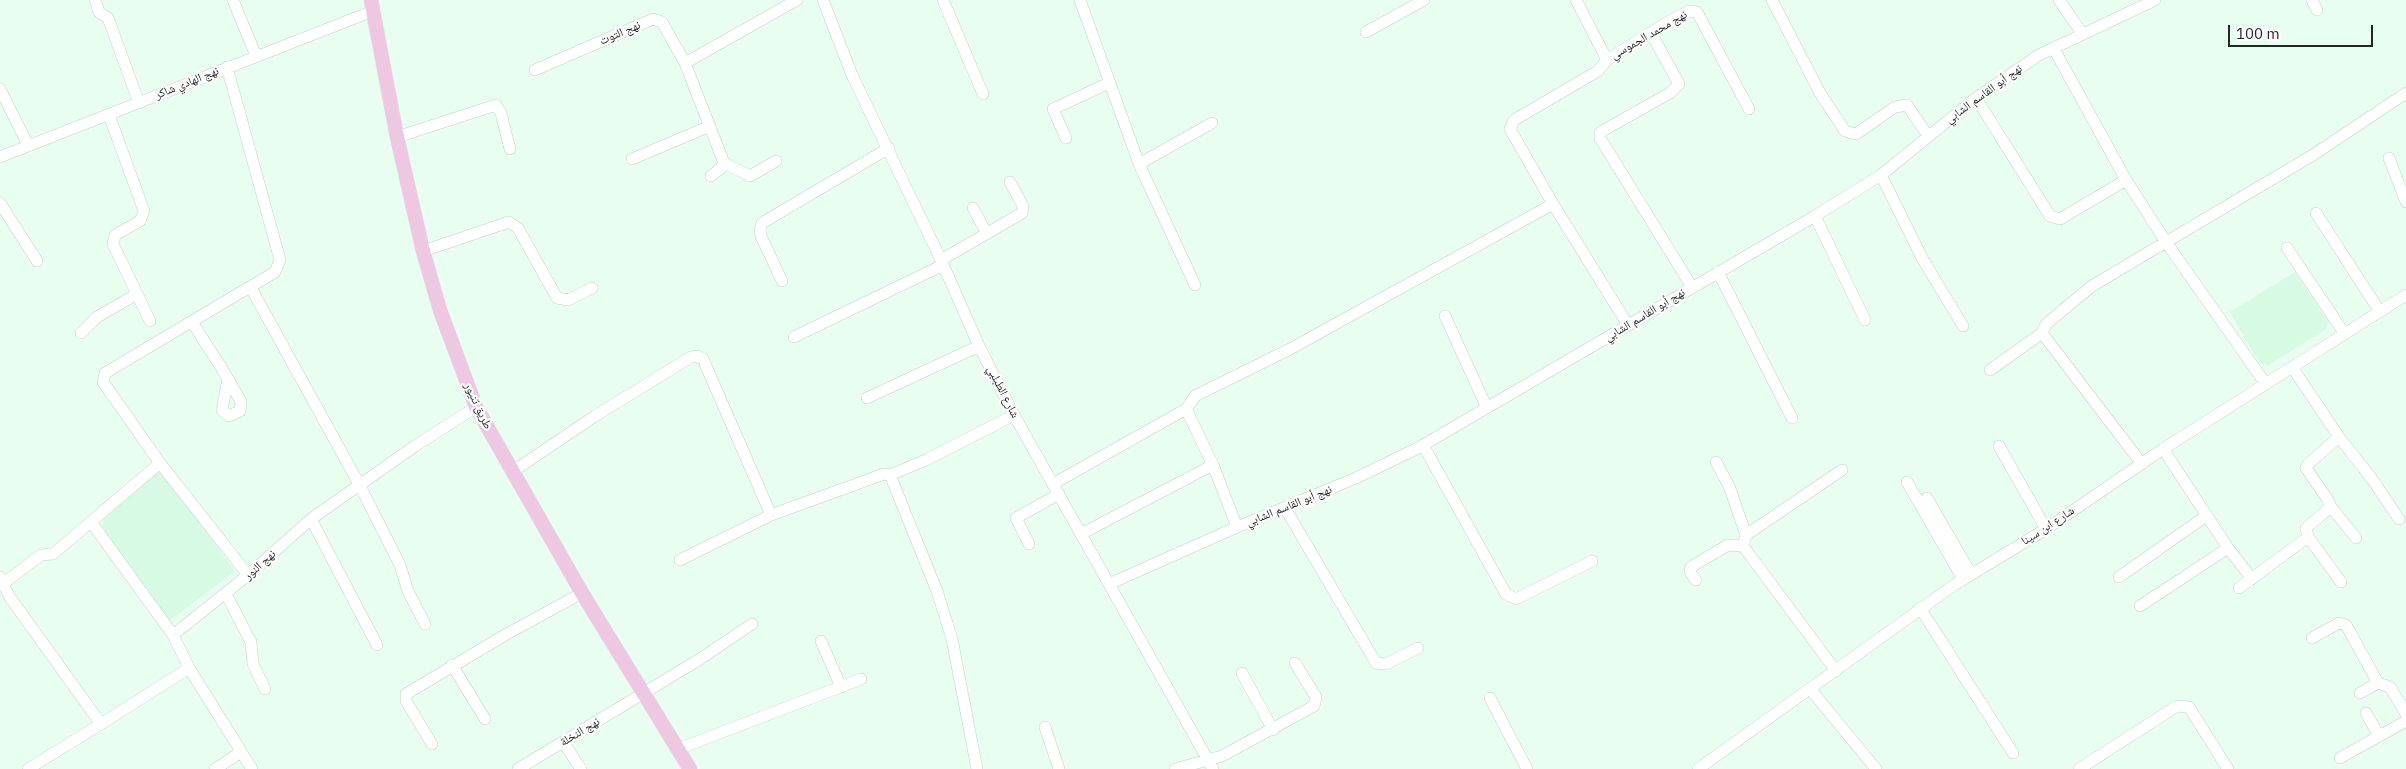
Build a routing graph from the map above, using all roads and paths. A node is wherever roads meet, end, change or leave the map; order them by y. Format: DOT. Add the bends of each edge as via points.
graph roads {
  1 [pos="95,0"];
  2 [pos="233,0"];
  3 [pos="797,0"];
  4 [pos="823,0"];
  5 [pos="943,0"];
  6 [pos="1080,0"];
  7 [pos="1424,0"];
  8 [pos="1576,0"];
  9 [pos="1772,0"];
  10 [pos="2059,0"];
  11 [pos="2155,0"];
  12 [pos="372,5"];
  13 [pos="1366,32"];
  14 [pos="1651,33"];
  15 [pos="2082,34"];
  16 [pos="2054,49"];
  17 [pos="256,56"];
  18 [pos="1607,60"];
  19 [pos="685,63"];
  20 [pos="227,67"];
  21 [pos="535,70"];
  22 [pos="1109,83"];
  23 [pos="0,89"];
  24 [pos="2406,93"];
  25 [pos="983,94"];
  26 [pos="1976,98"];
  27 [pos="139,103"];
  28 [pos="1749,109"];
  29 [pos="109,115"];
  30 [pos="1212,123"];
  31 [pos="710,126"];
  32 [pos="1928,136"];
  33 [pos="397,137"];
  34 [pos="1066,138"];
  35 [pos="28,145"];
  36 [pos="889,148"];
  37 [pos="510,149"];
  38 [pos="0,157"];
  39 [pos="2389,158"];
  40 [pos="632,159"];
  41 [pos="776,161"];
  42 [pos="724,163"];
  43 [pos="1139,164"];
  44 [pos="1881,175"];
  45 [pos="711,176"];
  46 [pos="2126,180"];
  47 [pos="1010,182"];
  48 [pos="2406,202"];
  49 [pos="0,203"];
  50 [pos="1553,204"];
  51 [pos="973,208"];
  52 [pos="2316,213"];
  53 [pos="1815,216"];
  54 [pos="987,234"];
  55 [pos="2166,242"];
  56 [pos="2286,248"];
  57 [pos="423,251"];
  58 [pos="38,261"];
  59 [pos="942,262"];
  60 [pos="1718,272"];
  61 [pos="782,281"];
  62 [pos="1196,285"];
  63 [pos="1692,287"];
  64 [pos="251,288"];
  65 [pos="592,288"];
  66 [pos="137,294"];
  67 [pos="2406,295"];
  68 [pos="2380,312"];
  69 [pos="1445,316"];
  70 [pos="1865,320"];
  71 [pos="150,321"];
  72 [pos="192,322"];
  73 [pos="1628,325"];
  74 [pos="1963,326"];
  75 [pos="81,333"];
  76 [pos="2042,333"];
  77 [pos="2344,333"];
  78 [pos="794,338"];
  79 [pos="979,346"];
  80 [pos="2292,367"];
  81 [pos="1990,370"];
  82 [pos="228,379"];
  83 [pos="2265,383"];
  84 [pos="867,398"];
  85 [pos="476,407"];
  86 [pos="1487,408"];
  87 [pos="1186,409"];
  88 [pos="1014,415"];
  89 [pos="1792,418"];
  90 [pos="2339,438"];
  91 [pos="1423,445"];
  92 [pos="1999,446"];
  93 [pos="2164,449"];
  94 [pos="1716,462"];
  95 [pos="160,463"];
  96 [pos="2142,464"];
  97 [pos="1213,465"];
  98 [pos="1842,470"];
  99 [pos="512,472"];
  100 [pos="890,475"];
  101 [pos="1907,482"];
  102 [pos="359,484"];
  103 [pos="1053,484"];
  104 [pos="1059,494"];
  105 [pos="1927,498"];
  106 [pos="2330,507"];
  107 [pos="1285,508"];
  108 [pos="771,515"];
  109 [pos="2206,516"];
  110 [pos="310,519"];
  111 [pos="2400,519"];
  112 [pos="91,522"];
  113 [pos="1237,527"];
  114 [pos="2046,529"];
  115 [pos="1081,534"];
  116 [pos="2308,537"];
  117 [pos="2356,538"];
  118 [pos="1744,541"];
  119 [pos="1029,544"];
  120 [pos="2228,548"];
  121 [pos="680,560"];
  122 [pos="1592,561"];
  123 [pos="248,575"];
  124 [pos="1967,576"];
  125 [pos="2119,577"];
  126 [pos="2252,579"];
  127 [pos="2,580"];
  128 [pos="1696,580"];
  129 [pos="2341,582"];
  130 [pos="1109,584"];
  131 [pos="2240,588"];
  132 [pos="582,593"];
  133 [pos="226,594"];
  134 [pos="10,596"];
  135 [pos="0,603"];
  136 [pos="2140,606"];
  137 [pos="1920,608"];
  138 [pos="425,624"];
  139 [pos="752,624"];
  140 [pos="173,635"];
  141 [pos="2312,638"];
  142 [pos="821,642"];
  143 [pos="377,645"];
  144 [pos="1418,648"];
  145 [pos="1295,663"];
  146 [pos="452,665"];
  147 [pos="189,668"];
  148 [pos="1836,671"];
  149 [pos="1242,673"];
  150 [pos="861,679"];
  151 [pos="2378,683"];
  152 [pos="841,687"];
  153 [pos="265,688"];
  154 [pos="1811,690"];
  155 [pos="2360,693"];
  156 [pos="643,694"];
  157 [pos="1490,698"];
  158 [pos="2366,713"];
  159 [pos="2406,714"];
  160 [pos="485,719"];
  161 [pos="2406,721"];
  162 [pos="102,724"];
  163 [pos="1045,727"];
  164 [pos="1273,730"];
  165 [pos="2379,736"];
  166 [pos="563,742"];
  167 [pos="432,744"];
  168 [pos="678,749"];
  169 [pos="241,752"];
  170 [pos="2013,753"];
  171 [pos="2340,758"];
  172 [pos="1211,765"];
  173 [pos="2092,766"];
  174 [pos="1702,768"];
  175 [pos="28,769"];
  176 [pos="215,769"];
  177 [pos="252,769"];
  178 [pos="518,769"];
  179 [pos="581,769"];
  180 [pos="690,769"];
  181 [pos="977,769"];
  182 [pos="1059,769"];
  183 [pos="1175,769"];
  184 [pos="1527,769"];
  185 [pos="1876,769"];
  186 [pos="2079,769"];
  187 [pos="2228,769"];
  1 -- 27 [label="street" via="98,12 108,18"];
  2 -- 17 [label="street"];
  3 -- 19 [label="street"];
  4 -- 36 [label="street, شارع الطبلبي" via="852,75"];
  5 -- 25 [label="street"];
  6 -- 22 [label="street"];
  7 -- 13 [label="street"];
  8 -- 18 [label="street, نهج محمد الجموسي"];
  9 -- 32 [label="street" via="1820,93 1845,131 1856,134 1895,107 1907,104"];
  10 -- 15 [label="street"];
  11 -- 15 [label="street, نهج أبو القاسم الشابي"];
  12 -- 17 [label="street, نهج الهادي شاكر"];
  12 -- 33 [label="main road, طريق تنيور"];
  14 -- 18 [label="street, نهج محمد الجموسي"];
  14 -- 28 [label="street, نهج محمد الجموسي" via="1689,11 1697,12"];
  14 -- 63 [label="street" via="1679,84 1670,93 1604,130 1600,138"];
  15 -- 16 [label="street, نهج أبو القاسم الشابي"];
  16 -- 26 [label="street, نهج أبو القاسم الشابي" via="2039,55"];
  16 -- 46 [label="street"];
  17 -- 20 [label="street, نهج الهادي شاكر"];
  18 -- 50 [label="street" via="1598,71 1514,120 1510,128"];
  19 -- 21 [label="street, نهج التوت" via="662,22 653,19"];
  19 -- 31 [label="street, نهج التوت"];
  20 -- 27 [label="street, نهج الهادي شاكر"];
  20 -- 64 [label="street" via="280,260 275,272"];
  22 -- 34 [label="street" via="1053,108"];
  22 -- 43 [label="street"];
  23 -- 35 [label="street"];
  24 -- 55 [label="street" via="2313,155"];
  26 -- 32 [label="street, نهج أبو القاسم الشابي"];
  26 -- 46 [label="street" via="2050,216 2060,219"];
  27 -- 29 [label="street, نهج الهادي شاكر"];
  29 -- 35 [label="street, نهج الهادي شاكر"];
  29 -- 66 [label="street" via="144,210 140,221 115,235 113,244"];
  30 -- 43 [label="street"];
  31 -- 40 [label="street"];
  31 -- 42 [label="street, نهج التوت"];
  32 -- 44 [label="street, نهج أبو القاسم الشابي"];
  33 -- 37 [label="street" via="496,105"];
  33 -- 57 [label="main road, طريق تنيور"];
  35 -- 38 [label="street, نهج الهادي شاكر"];
  36 -- 59 [label="street, شارع الطبلبي"];
  36 -- 61 [label="street" via="762,223 761,236"];
  39 -- 48 [label="street"];
  41 -- 42 [label="street" via="750,176"];
  42 -- 45 [label="street"];
  43 -- 62 [label="street"];
  44 -- 53 [label="street, نهج أبو القاسم الشابي"];
  44 -- 74 [label="street" via="1922,258"];
  46 -- 55 [label="street"];
  47 -- 54 [label="street" via="1023,206 1022,213"];
  49 -- 58 [label="street"];
  50 -- 73 [label="street"];
  50 -- 87 [label="street" via="1292,348 1195,396"];
  51 -- 54 [label="street"];
  52 -- 68 [label="street"];
  53 -- 60 [label="street, نهج أبو القاسم الشابي"];
  53 -- 70 [label="street"];
  54 -- 59 [label="street"];
  55 -- 76 [label="street" via="2092,286 2046,324"];
  55 -- 83 [label="street"];
  56 -- 77 [label="street"];
  57 -- 65 [label="street" via="509,222 518,228 557,298 568,300"];
  57 -- 85 [label="main road, طريق تنيور" via="440,310"];
  59 -- 78 [label="street"];
  59 -- 79 [label="street, شارع الطبلبي"];
  60 -- 63 [label="street, نهج أبو القاسم الشابي"];
  60 -- 89 [label="street"];
  63 -- 73 [label="street, نهج أبو القاسم الشابي"];
  64 -- 72 [label="street"];
  64 -- 102 [label="street"];
  66 -- 71 [label="street"];
  66 -- 75 [label="street" via="97,317"];
  67 -- 68 [label="street, شارع ابن سينا"];
  68 -- 77 [label="street, شارع ابن سينا"];
  69 -- 86 [label="street"];
  72 -- 82 [label="street"];
  72 -- 95 [label="street" via="105,372 103,382"];
  73 -- 86 [label="street, نهج أبو القاسم الشابي"];
  76 -- 81 [label="street"];
  76 -- 96 [label="street"];
  77 -- 80 [label="street, شارع ابن سينا"];
  79 -- 84 [label="street"];
  79 -- 88 [label="street, شارع الطبلبي"];
  80 -- 83 [label="street, شارع ابن سينا"];
  80 -- 90 [label="street"];
  83 -- 93 [label="street, شارع ابن سينا"];
  85 -- 99 [label="main road, طريق تنيور"];
  85 -- 102 [label="street, نهج النور"];
  86 -- 91 [label="street, نهج أبو القاسم الشابي"];
  87 -- 97 [label="street"];
  87 -- 103 [label="street"];
  88 -- 100 [label="street" via="967,441"];
  88 -- 103 [label="street, شارع الطبلبي"];
  90 -- 106 [label="street" via="2306,468"];
  90 -- 111 [label="street"];
  91 -- 107 [label="street, نهج أبو القاسم الشابي"];
  91 -- 122 [label="street" via="1506,594 1516,599"];
  92 -- 114 [label="street"];
  93 -- 96 [label="street, شارع ابن سينا"];
  93 -- 109 [label="street"];
  94 -- 118 [label="street" via="1729,486"];
  95 -- 112 [label="street"];
  95 -- 123 [label="street"];
  96 -- 114 [label="street, شارع ابن سينا"];
  97 -- 113 [label="street"];
  97 -- 115 [label="street"];
  98 -- 118 [label="street"];
  99 -- 108 [label="street" via="595,416 697,356 703,359"];
  99 -- 132 [label="main road, طريق تنيور"];
  100 -- 108 [label="street" via="884,474"];
  100 -- 181 [label="street" via="937,591 952,639"];
  101 -- 124 [label="street"];
  102 -- 110 [label="street, نهج النور"];
  102 -- 138 [label="street" via="400,565 408,591"];
  103 -- 104 [label="street, شارع الطبلبي"];
  104 -- 115 [label="street, شارع الطبلبي"];
  104 -- 119 [label="street" via="1016,518"];
  105 -- 124 [label="street"];
  106 -- 116 [label="street" via="2306,528"];
  106 -- 117 [label="street"];
  107 -- 113 [label="street, نهج أبو القاسم الشابي"];
  107 -- 144 [label="street" via="1376,663 1386,664"];
  108 -- 121 [label="street"];
  109 -- 120 [label="street"];
  109 -- 125 [label="street"];
  110 -- 123 [label="street, نهج النور"];
  110 -- 143 [label="street"];
  112 -- 127 [label="street" via="53,554 40,555"];
  112 -- 140 [label="street"];
  113 -- 130 [label="street, نهج أبو القاسم الشابي"];
  114 -- 124 [label="street, شارع ابن سينا"];
  115 -- 130 [label="street, شارع الطبلبي"];
  116 -- 126 [label="street"];
  116 -- 129 [label="street"];
  118 -- 128 [label="street" via="1728,545 1691,567 1690,572"];
  118 -- 148 [label="street"];
  120 -- 126 [label="street"];
  120 -- 136 [label="street"];
  123 -- 133 [label="street, نهج النور"];
  124 -- 137 [label="street, شارع ابن سينا"];
  126 -- 131 [label="street"];
  127 -- 134 [label="street"];
  130 -- 172 [label="street, شارع الطبلبي"];
  132 -- 146 [label="street"];
  132 -- 156 [label="main road, طريق تنيور"];
  133 -- 140 [label="street, نهج النور"];
  133 -- 153 [label="street" via="251,642 253,664"];
  134 -- 135 [label="street"];
  134 -- 162 [label="street"];
  137 -- 148 [label="street, شارع ابن سينا"];
  137 -- 170 [label="street"];
  139 -- 156 [label="street, نهج النخلة"];
  140 -- 147 [label="street"];
  141 -- 151 [label="street" via="2339,623 2346,625"];
  142 -- 152 [label="street"];
  145 -- 164 [label="street" via="1317,702"];
  146 -- 160 [label="street"];
  146 -- 167 [label="street" via="406,694 406,701"];
  147 -- 162 [label="street"];
  147 -- 169 [label="street"];
  148 -- 154 [label="street, شارع ابن سينا"];
  149 -- 164 [label="street"];
  150 -- 152 [label="street"];
  151 -- 155 [label="street"];
  151 -- 159 [label="street" via="2390,687"];
  152 -- 168 [label="street"];
  154 -- 174 [label="street, شارع ابن سينا"];
  154 -- 185 [label="street"];
  156 -- 166 [label="street, نهج النخلة"];
  156 -- 168 [label="main road, طريق تنيور"];
  157 -- 184 [label="street"];
  158 -- 165 [label="street"];
  161 -- 165 [label="street"];
  162 -- 175 [label="street"];
  163 -- 182 [label="street"];
  164 -- 172 [label="street"];
  165 -- 171 [label="street"];
  166 -- 178 [label="street, نهج النخلة"];
  166 -- 179 [label="street"];
  168 -- 180 [label="main road, طريق تنيور"];
  169 -- 176 [label="street"];
  169 -- 177 [label="street"];
  172 -- 183 [label="street"];
  173 -- 186 [label="street"];
  173 -- 187 [label="street" via="2177,706 2189,707"];
}
